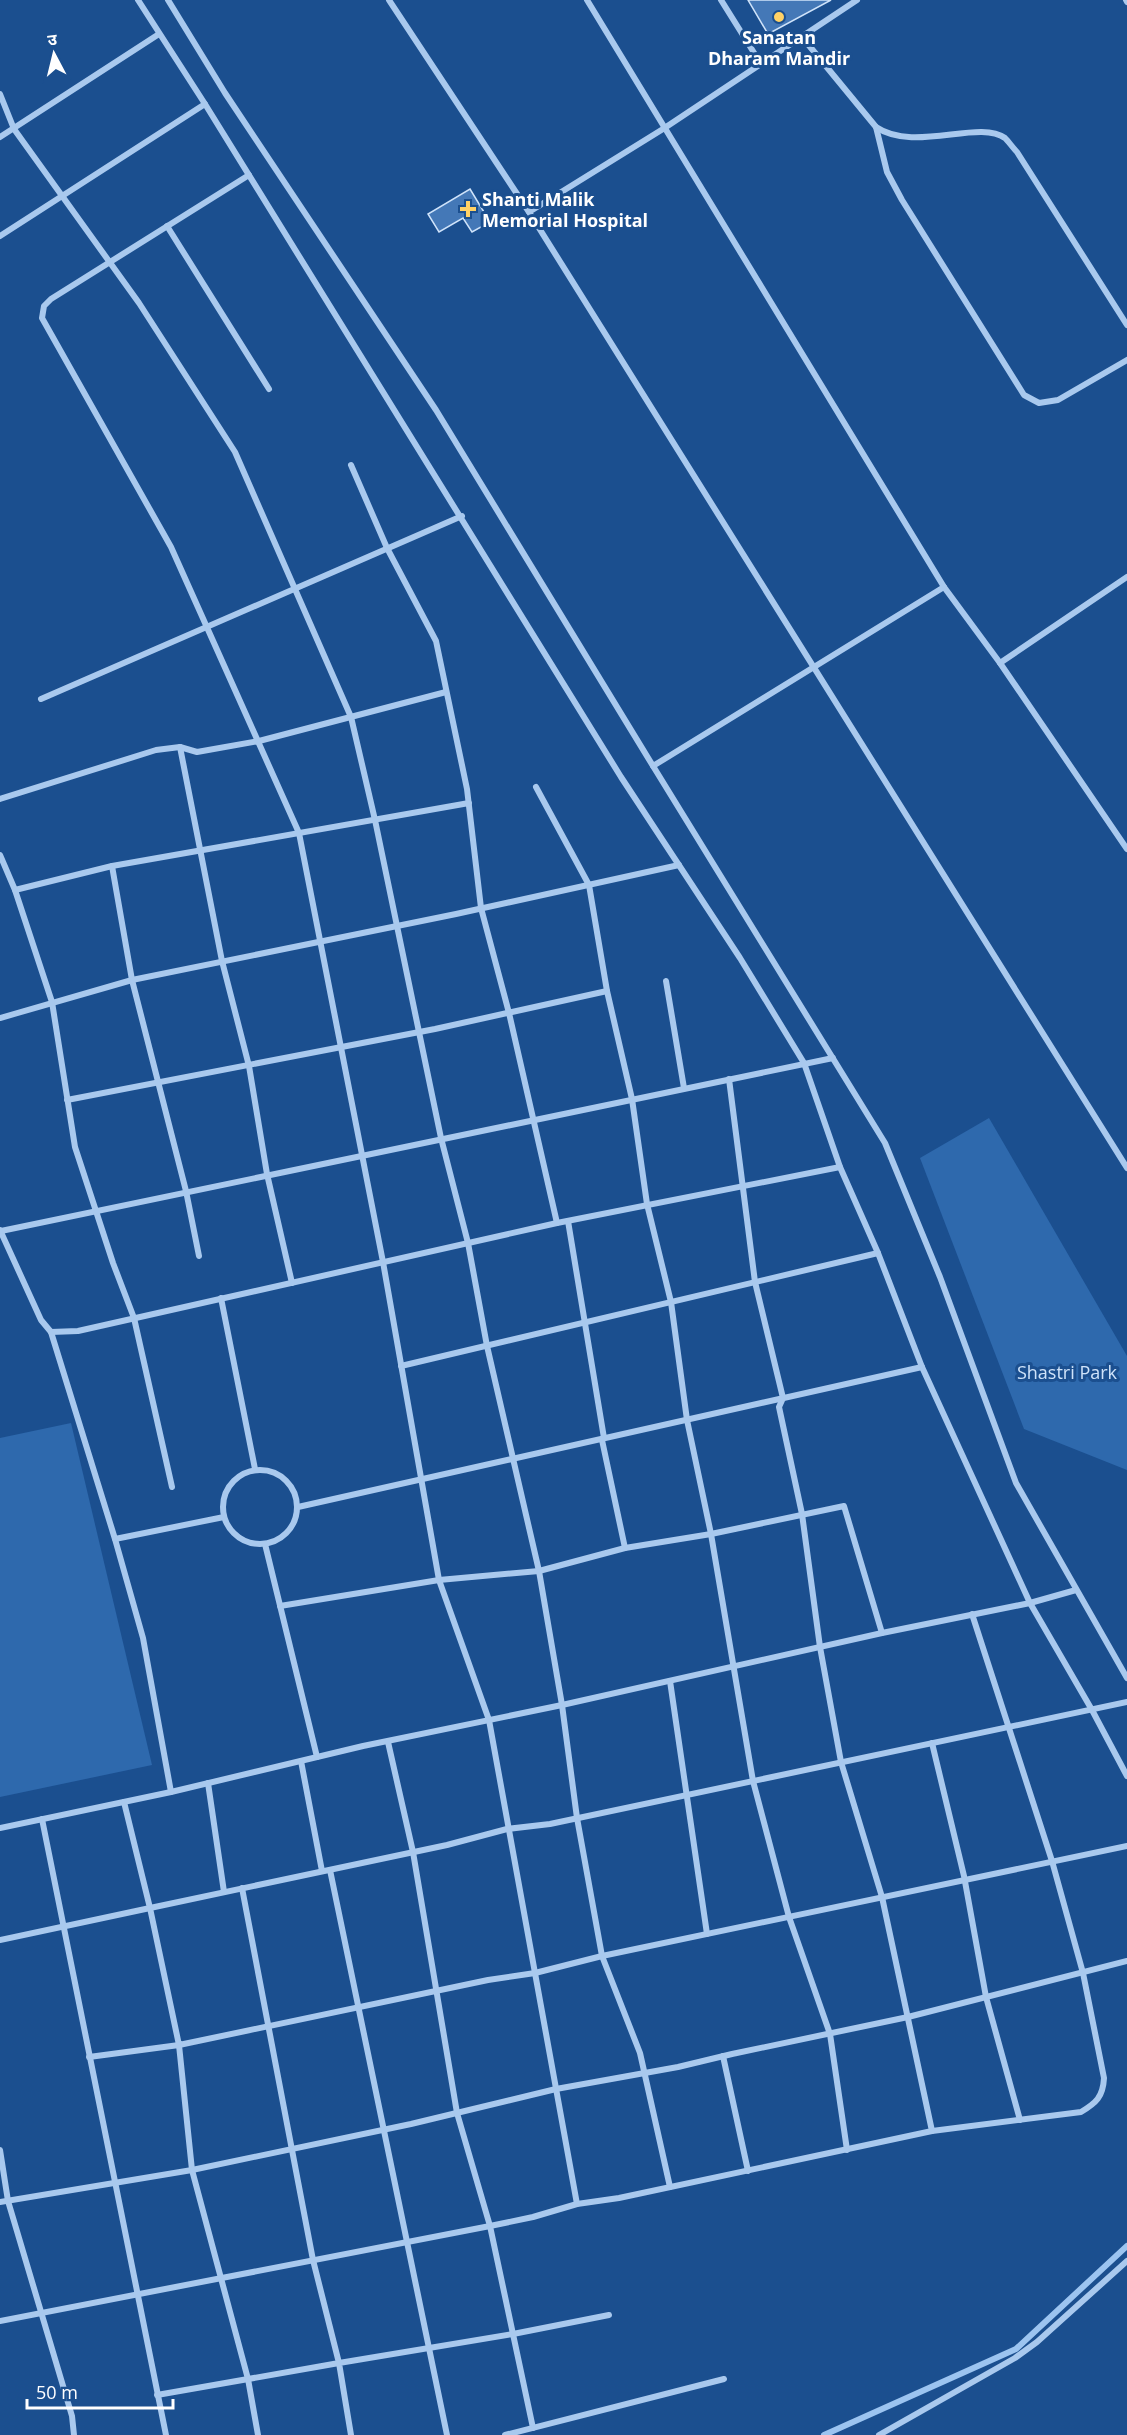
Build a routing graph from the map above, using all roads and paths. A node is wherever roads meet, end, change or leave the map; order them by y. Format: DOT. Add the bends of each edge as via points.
graph roads {
  1 [pos="138,0"];
  2 [pos="168,0"];
  3 [pos="389,0"];
  4 [pos="587,0"];
  5 [pos="721,0"];
  6 [pos="858,0"];
  7 [pos="159,34"];
  8 [pos="802,37"];
  9 [pos="762,64"];
  10 [pos="0,94"];
  11 [pos="205,104"];
  12 [pos="876,127"];
  13 [pos="14,129"];
  14 [pos="663,129"];
  15 [pos="0,137"];
  16 [pos="249,175"];
  17 [pos="62,196"];
  18 [pos="529,212"];
  19 [pos="167,226"];
  20 [pos="0,236"];
  21 [pos="110,261"];
  22 [pos="1127,325"];
  23 [pos="1127,360"];
  24 [pos="269,389"];
  25 [pos="351,465"];
  26 [pos="462,516"];
  27 [pos="387,548"];
  28 [pos="1127,577"];
  29 [pos="944,587"];
  30 [pos="293,589"];
  31 [pos="206,627"];
  32 [pos="1000,663"];
  33 [pos="814,668"];
  34 [pos="446,692"];
  35 [pos="41,699"];
  36 [pos="351,717"];
  37 [pos="259,741"];
  38 [pos="180,747"];
  39 [pos="653,766"];
  40 [pos="536,787"];
  41 [pos="0,799"];
  42 [pos="469,803"];
  43 [pos="375,820"];
  44 [pos="299,833"];
  45 [pos="1127,849"];
  46 [pos="200,851"];
  47 [pos="0,855"];
  48 [pos="679,865"];
  49 [pos="112,866"];
  50 [pos="589,885"];
  51 [pos="15,890"];
  52 [pos="481,908"];
  53 [pos="398,926"];
  54 [pos="320,941"];
  55 [pos="222,961"];
  56 [pos="132,980"];
  57 [pos="666,981"];
  58 [pos="607,991"];
  59 [pos="52,1002"];
  60 [pos="509,1013"];
  61 [pos="0,1018"];
  62 [pos="420,1031"];
  63 [pos="341,1047"];
  64 [pos="833,1058"];
  65 [pos="804,1063"];
  66 [pos="249,1066"];
  67 [pos="729,1079"];
  68 [pos="158,1084"];
  69 [pos="684,1088"];
  70 [pos="632,1099"];
  71 [pos="67,1100"];
  72 [pos="533,1119"];
  73 [pos="441,1138"];
  74 [pos="362,1155"];
  75 [pos="840,1167"];
  76 [pos="1127,1168"];
  77 [pos="267,1174"];
  78 [pos="742,1186"];
  79 [pos="186,1191"];
  80 [pos="647,1204"];
  81 [pos="96,1210"];
  82 [pos="568,1221"];
  83 [pos="557,1223"];
  84 [pos="0,1230"];
  85 [pos="468,1243"];
  86 [pos="878,1253"];
  87 [pos="199,1256"];
  88 [pos="383,1262"];
  89 [pos="755,1282"];
  90 [pos="292,1283"];
  91 [pos="221,1298"];
  92 [pos="671,1302"];
  93 [pos="134,1318"];
  94 [pos="585,1322"];
  95 [pos="51,1332"];
  96 [pos="487,1346"];
  97 [pos="401,1366"];
  98 [pos="922,1367"];
  99 [pos="783,1398"];
  100 [pos="687,1420"];
  101 [pos="604,1438"];
  102 [pos="513,1459"];
  103 [pos="255,1469"];
  104 [pos="421,1480"];
  105 [pos="172,1486"];
  106 [pos="298,1507"];
  107 [pos="802,1514"];
  108 [pos="224,1517"];
  109 [pos="711,1534"];
  110 [pos="115,1539"];
  111 [pos="265,1544"];
  112 [pos="625,1548"];
  113 [pos="539,1571"];
  114 [pos="439,1580"];
  115 [pos="1076,1590"];
  116 [pos="1030,1603"];
  117 [pos="280,1606"];
  118 [pos="972,1614"];
  119 [pos="882,1633"];
  120 [pos="820,1647"];
  121 [pos="733,1667"];
  122 [pos="1127,1678"];
  123 [pos="670,1681"];
  124 [pos="1127,1702"];
  125 [pos="562,1706"];
  126 [pos="1092,1710"];
  127 [pos="489,1720"];
  128 [pos="1009,1727"];
  129 [pos="388,1742"];
  130 [pos="933,1743"];
  131 [pos="317,1757"];
  132 [pos="301,1761"];
  133 [pos="841,1762"];
  134 [pos="1127,1776"];
  135 [pos="753,1781"];
  136 [pos="208,1783"];
  137 [pos="171,1792"];
  138 [pos="685,1795"];
  139 [pos="124,1802"];
  140 [pos="577,1818"];
  141 [pos="42,1820"];
  142 [pos="0,1828"];
  143 [pos="507,1829"];
  144 [pos="1127,1846"];
  145 [pos="413,1852"];
  146 [pos="1052,1861"];
  147 [pos="330,1870"];
  148 [pos="322,1871"];
  149 [pos="964,1880"];
  150 [pos="242,1888"];
  151 [pos="224,1892"];
  152 [pos="882,1897"];
  153 [pos="150,1908"];
  154 [pos="789,1917"];
  155 [pos="63,1925"];
  156 [pos="707,1934"];
  157 [pos="0,1940"];
  158 [pos="603,1956"];
  159 [pos="1127,1961"];
  160 [pos="535,1973"];
  161 [pos="1083,1973"];
  162 [pos="438,1991"];
  163 [pos="986,1997"];
  164 [pos="360,2007"];
  165 [pos="908,2017"];
  166 [pos="267,2027"];
  167 [pos="830,2034"];
  168 [pos="179,2045"];
  169 [pos="723,2056"];
  170 [pos="89,2057"];
  171 [pos="645,2073"];
  172 [pos="556,2089"];
  173 [pos="457,2113"];
  174 [pos="1020,2120"];
  175 [pos="384,2129"];
  176 [pos="932,2131"];
  177 [pos="291,2148"];
  178 [pos="0,2150"];
  179 [pos="847,2150"];
  180 [pos="192,2170"];
  181 [pos="748,2170"];
  182 [pos="114,2183"];
  183 [pos="670,2187"];
  184 [pos="8,2200"];
  185 [pos="0,2202"];
  186 [pos="577,2204"];
  187 [pos="489,2226"];
  188 [pos="407,2242"];
  189 [pos="313,2260"];
  190 [pos="1127,2261"];
  191 [pos="221,2278"];
  192 [pos="136,2295"];
  193 [pos="43,2313"];
  194 [pos="609,2315"];
  195 [pos="0,2321"];
  196 [pos="513,2334"];
  197 [pos="429,2348"];
  198 [pos="339,2363"];
  199 [pos="248,2379"];
  200 [pos="724,2379"];
  201 [pos="157,2395"];
  202 [pos="533,2428"];
  203 [pos="74,2435"];
  204 [pos="166,2435"];
  205 [pos="258,2435"];
  206 [pos="351,2435"];
  207 [pos="447,2435"];
  208 [pos="505,2435"];
  209 [pos="879,2435"];
  1 -- 7 [label="street"];
  2 -- 39 [label="street" via="225,93 436,410"];
  3 -- 18 [label="street"];
  4 -- 14 [label="street"];
  5 -- 9 [label="street"];
  6 -- 8 [label="street"];
  7 -- 11 [label="street"];
  7 -- 13 [label="street"];
  8 -- 9 [label="street"];
  8 -- 12 [label="street"];
  9 -- 14 [label="street"];
  10 -- 13 [label="street"];
  11 -- 16 [label="street"];
  11 -- 17 [label="street"];
  12 -- 22 [label="street" via="886,135 912,138 983,132 1003,137 1017,152"];
  12 -- 23 [label="street" via="887,172 902,200 1024,395 1039,403 1058,400"];
  13 -- 15 [label="street"];
  13 -- 17 [label="street"];
  14 -- 18 [label="street"];
  14 -- 29 [label="street"];
  16 -- 19 [label="street"];
  16 -- 26 [label="street"];
  17 -- 20 [label="street"];
  17 -- 21 [label="street"];
  18 -- 33 [label="street"];
  19 -- 21 [label="street"];
  19 -- 24 [label="street"];
  21 -- 30 [label="street" via="234,452"];
  21 -- 31 [label="street" via="51,299 44,306 42,318 171,546"];
  25 -- 27 [label="street"];
  26 -- 27 [label="street"];
  26 -- 48 [label="street"];
  27 -- 30 [label="street"];
  27 -- 34 [label="street" via="436,641"];
  28 -- 32 [label="street"];
  29 -- 32 [label="street"];
  29 -- 33 [label="street"];
  30 -- 31 [label="street"];
  30 -- 36 [label="street"];
  31 -- 35 [label="street"];
  31 -- 37 [label="street"];
  32 -- 45 [label="street"];
  33 -- 39 [label="street"];
  33 -- 76 [label="street"];
  34 -- 36 [label="street"];
  34 -- 42 [label="street"];
  36 -- 37 [label="street"];
  36 -- 43 [label="street"];
  37 -- 38 [label="street" via="197,752"];
  37 -- 44 [label="street"];
  38 -- 41 [label="street" via="156,750"];
  38 -- 46 [label="street"];
  39 -- 64 [label="street"];
  40 -- 50 [label="street"];
  42 -- 43 [label="street"];
  42 -- 52 [label="street"];
  43 -- 44 [label="street"];
  43 -- 53 [label="street"];
  44 -- 46 [label="street"];
  44 -- 54 [label="street"];
  46 -- 49 [label="street"];
  46 -- 55 [label="street"];
  47 -- 51 [label="street"];
  48 -- 50 [label="street"];
  48 -- 65 [label="street"];
  49 -- 51 [label="street"];
  49 -- 56 [label="street"];
  50 -- 52 [label="street"];
  50 -- 58 [label="street"];
  51 -- 59 [label="street"];
  52 -- 53 [label="street"];
  52 -- 60 [label="street"];
  53 -- 54 [label="street"];
  53 -- 62 [label="street"];
  54 -- 55 [label="street"];
  54 -- 63 [label="street"];
  55 -- 56 [label="street"];
  55 -- 66 [label="street"];
  56 -- 59 [label="street"];
  56 -- 68 [label="street"];
  57 -- 69 [label="street"];
  58 -- 60 [label="street"];
  58 -- 70 [label="street"];
  59 -- 61 [label="street"];
  59 -- 71 [label="street"];
  60 -- 62 [label="street"];
  60 -- 72 [label="street"];
  62 -- 63 [label="street"];
  62 -- 73 [label="street"];
  63 -- 66 [label="street"];
  63 -- 74 [label="street"];
  64 -- 65 [label="street"];
  64 -- 115 [label="street" via="885,1143 940,1277 1016,1483"];
  65 -- 67 [label="street"];
  65 -- 75 [label="street"];
  66 -- 68 [label="street"];
  66 -- 77 [label="street"];
  67 -- 69 [label="street"];
  67 -- 78 [label="street"];
  68 -- 71 [label="street"];
  68 -- 79 [label="street"];
  69 -- 70 [label="street"];
  70 -- 72 [label="street"];
  70 -- 80 [label="street"];
  71 -- 81 [label="street" via="75,1147"];
  72 -- 73 [label="street"];
  72 -- 83 [label="street"];
  73 -- 74 [label="street"];
  73 -- 85 [label="street"];
  74 -- 77 [label="street"];
  74 -- 88 [label="street"];
  75 -- 78 [label="street"];
  75 -- 86 [label="street"];
  77 -- 79 [label="street"];
  77 -- 90 [label="street"];
  78 -- 80 [label="street"];
  78 -- 89 [label="street"];
  79 -- 81 [label="street"];
  79 -- 87 [label="street"];
  80 -- 82 [label="street"];
  80 -- 92 [label="street"];
  81 -- 84 [label="street"];
  81 -- 93 [label="street"];
  82 -- 83 [label="street"];
  82 -- 94 [label="street"];
  83 -- 85 [label="street"];
  84 -- 95 [label="street" via="41,1320"];
  85 -- 88 [label="street"];
  85 -- 96 [label="street"];
  86 -- 89 [label="street"];
  86 -- 98 [label="street"];
  88 -- 90 [label="street"];
  88 -- 97 [label="street"];
  89 -- 92 [label="street"];
  89 -- 99 [label="street"];
  90 -- 91 [label="street"];
  91 -- 93 [label="street"];
  91 -- 103 [label="street"];
  92 -- 94 [label="street"];
  92 -- 100 [label="street"];
  93 -- 95 [label="street" via="78,1331"];
  93 -- 105 [label="street"];
  94 -- 96 [label="street"];
  94 -- 101 [label="street"];
  95 -- 110 [label="street"];
  96 -- 97 [label="street"];
  96 -- 102 [label="street"];
  97 -- 104 [label="street"];
  98 -- 99 [label="street"];
  98 -- 116 [label="street"];
  99 -- 100 [label="street"];
  99 -- 107 [label="street" via="779,1407"];
  100 -- 101 [label="street"];
  100 -- 109 [label="street"];
  101 -- 102 [label="street"];
  101 -- 112 [label="street"];
  102 -- 104 [label="street"];
  102 -- 113 [label="street"];
  103 -- 106 [label="street" via="285,1479 297,1497"];
  103 -- 108 [label="street" via="229,1486 222,1506"];
  104 -- 106 [label="street"];
  104 -- 114 [label="street"];
  106 -- 111 [label="street" via="284,1536"];
  107 -- 109 [label="street"];
  107 -- 119 [label="street" via="844,1506"];
  107 -- 120 [label="street"];
  108 -- 110 [label="street"];
  108 -- 111 [label="street" via="228,1527 244,1541"];
  109 -- 112 [label="street"];
  109 -- 121 [label="street"];
  110 -- 137 [label="street" via="143,1638"];
  111 -- 117 [label="street"];
  112 -- 113 [label="street"];
  113 -- 114 [label="street"];
  113 -- 125 [label="street"];
  114 -- 117 [label="street"];
  114 -- 127 [label="street"];
  115 -- 116 [label="street"];
  115 -- 122 [label="street"];
  116 -- 118 [label="street"];
  116 -- 126 [label="street"];
  117 -- 131 [label="street"];
  118 -- 119 [label="street"];
  118 -- 128 [label="street"];
  119 -- 120 [label="street"];
  120 -- 121 [label="street"];
  120 -- 133 [label="street"];
  121 -- 123 [label="street"];
  121 -- 135 [label="street"];
  123 -- 125 [label="street"];
  123 -- 138 [label="street"];
  124 -- 126 [label="street"];
  125 -- 127 [label="street"];
  125 -- 140 [label="street"];
  126 -- 128 [label="street"];
  126 -- 134 [label="street"];
  127 -- 129 [label="street"];
  127 -- 143 [label="street"];
  128 -- 130 [label="street"];
  128 -- 146 [label="street"];
  129 -- 131 [label="street"];
  129 -- 145 [label="street"];
  130 -- 133 [label="street"];
  130 -- 149 [label="street"];
  131 -- 132 [label="street"];
  132 -- 136 [label="street"];
  132 -- 148 [label="street"];
  133 -- 135 [label="street"];
  133 -- 152 [label="street"];
  135 -- 138 [label="street"];
  135 -- 154 [label="street"];
  136 -- 137 [label="street"];
  136 -- 151 [label="street"];
  137 -- 139 [label="street"];
  138 -- 140 [label="street"];
  138 -- 156 [label="street"];
  139 -- 141 [label="street"];
  139 -- 153 [label="street"];
  140 -- 143 [label="street"];
  140 -- 158 [label="street"];
  141 -- 142 [label="street"];
  141 -- 155 [label="street"];
  143 -- 145 [label="street"];
  143 -- 160 [label="street"];
  144 -- 146 [label="street"];
  145 -- 147 [label="street"];
  145 -- 162 [label="street"];
  146 -- 149 [label="street"];
  146 -- 161 [label="street"];
  147 -- 148 [label="street"];
  147 -- 164 [label="street"];
  148 -- 150 [label="street"];
  149 -- 152 [label="street"];
  149 -- 163 [label="street"];
  150 -- 151 [label="street"];
  150 -- 166 [label="street"];
  151 -- 153 [label="street"];
  152 -- 154 [label="street"];
  152 -- 165 [label="street"];
  153 -- 155 [label="street"];
  153 -- 168 [label="street"];
  154 -- 156 [label="street"];
  154 -- 167 [label="street"];
  155 -- 157 [label="street"];
  155 -- 170 [label="street"];
  156 -- 158 [label="street"];
  158 -- 160 [label="street"];
  158 -- 171 [label="street"];
  159 -- 161 [label="street"];
  160 -- 162 [label="street"];
  160 -- 172 [label="street"];
  161 -- 163 [label="street"];
  161 -- 174 [label="street" via="1104,2078 1101,2096 1081,2112"];
  162 -- 164 [label="street"];
  162 -- 173 [label="street"];
  163 -- 165 [label="street"];
  163 -- 174 [label="street"];
  164 -- 166 [label="street"];
  164 -- 175 [label="street"];
  165 -- 167 [label="street"];
  165 -- 176 [label="street"];
  166 -- 168 [label="street"];
  166 -- 177 [label="street"];
  167 -- 169 [label="street"];
  167 -- 179 [label="street"];
  168 -- 170 [label="street"];
  168 -- 180 [label="street"];
  169 -- 171 [label="street"];
  169 -- 181 [label="street"];
  170 -- 182 [label="street"];
  171 -- 172 [label="street"];
  171 -- 183 [label="street"];
  172 -- 173 [label="street"];
  172 -- 186 [label="street"];
  173 -- 175 [label="street"];
  173 -- 187 [label="street"];
  174 -- 176 [label="street"];
  175 -- 177 [label="street"];
  175 -- 188 [label="street"];
  176 -- 179 [label="street"];
  177 -- 180 [label="street"];
  177 -- 189 [label="street"];
  178 -- 184 [label="street"];
  179 -- 181 [label="street"];
  180 -- 182 [label="street"];
  180 -- 191 [label="street"];
  181 -- 183 [label="street"];
  182 -- 184 [label="street"];
  182 -- 192 [label="street"];
  183 -- 186 [label="street"];
  184 -- 185 [label="street"];
  184 -- 193 [label="street"];
  186 -- 187 [label="street"];
  187 -- 188 [label="street"];
  187 -- 196 [label="street"];
  188 -- 189 [label="street"];
  188 -- 197 [label="street"];
  189 -- 191 [label="street"];
  189 -- 198 [label="street"];
  190 -- 209 [label="street" via="1015,2358"];
  191 -- 192 [label="street"];
  191 -- 199 [label="street"];
  192 -- 193 [label="street"];
  192 -- 201 [label="street"];
  193 -- 195 [label="street"];
  193 -- 203 [label="street"];
  194 -- 196 [label="street"];
  196 -- 197 [label="street"];
  196 -- 202 [label="street"];
  197 -- 198 [label="street"];
  197 -- 207 [label="street"];
  198 -- 199 [label="street"];
  198 -- 206 [label="street"];
  199 -- 201 [label="street"];
  199 -- 205 [label="street"];
  200 -- 202 [label="street"];
  201 -- 204 [label="street"];
  202 -- 208 [label="street"];
}
